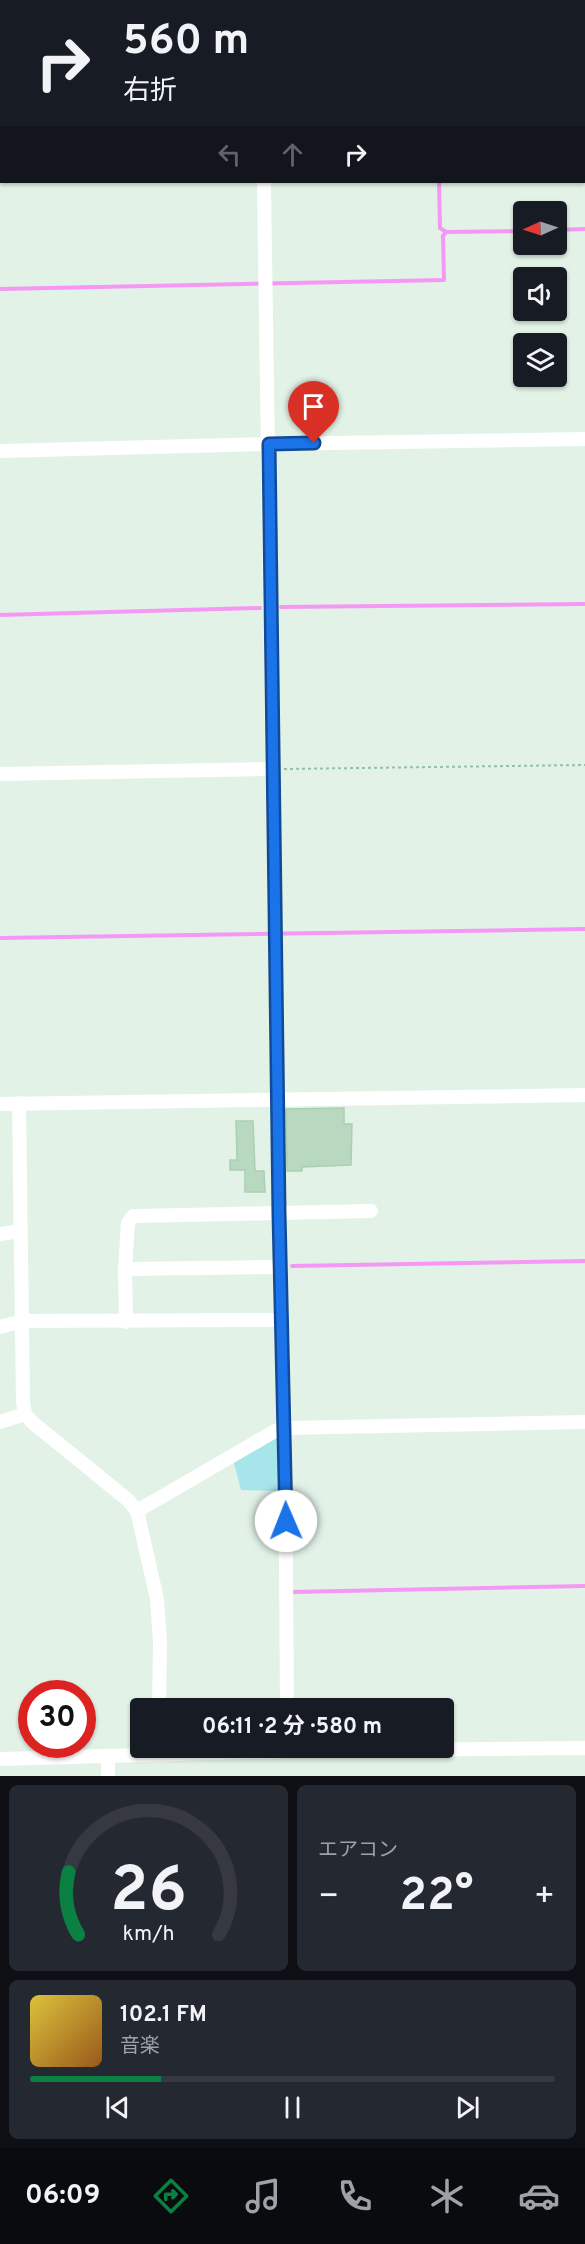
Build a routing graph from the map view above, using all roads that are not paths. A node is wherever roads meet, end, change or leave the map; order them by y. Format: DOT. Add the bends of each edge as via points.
graph roads {
  1 [pos="264,183"];
  2 [pos="585,439"];
  3 [pos="269,444"];
  4 [pos="0,451"];
  5 [pos="273,769"];
  6 [pos="0,774"];
  7 [pos="585,1095"];
  8 [pos="277,1100"];
  9 [pos="19,1103"];
  10 [pos="0,1104"];
  11 [pos="371,1211"];
  12 [pos="279,1213"];
  13 [pos="21,1231"];
  14 [pos="0,1234"];
  15 [pos="280,1267"];
  16 [pos="125,1269"];
  17 [pos="281,1320"];
  18 [pos="22,1322"];
  19 [pos="126,1322"];
  20 [pos="0,1327"];
  21 [pos="25,1414"];
  22 [pos="0,1422"];
  23 [pos="585,1422"];
  24 [pos="285,1428"];
  25 [pos="137,1511"];
  26 [pos="159,1698"];
  27 [pos="287,1698"];
  28 [pos="454,1748"];
  29 [pos="585,1748"];
  30 [pos="130,1754"];
  31 [pos="108,1756"];
  32 [pos="0,1759"];
  33 [pos="108,1776"];
  1 -- 3 [label="street"];
  2 -- 3 [label="street"];
  3 -- 4 [label="street"];
  3 -- 5 [label="street"];
  5 -- 6 [label="street"];
  5 -- 8 [label="street"];
  7 -- 8 [label="street"];
  8 -- 9 [label="street"];
  8 -- 12 [label="street"];
  9 -- 10 [label="street"];
  9 -- 13 [label="street"];
  11 -- 12 [label="street"];
  12 -- 15 [label="street"];
  12 -- 16 [label="street" via="133,1216 128,1223"];
  13 -- 14 [label="street"];
  13 -- 18 [label="street"];
  15 -- 16 [label="street"];
  15 -- 17 [label="street"];
  16 -- 19 [label="street"];
  17 -- 19 [label="street"];
  17 -- 24 [label="street"];
  18 -- 19 [label="street"];
  18 -- 20 [label="street"];
  18 -- 21 [label="street"];
  21 -- 22 [label="street"];
  21 -- 25 [label="street"];
  23 -- 24 [label="street"];
  24 -- 25 [label="street"];
  24 -- 27 [label="street"];
  25 -- 26 [label="street" via="157,1599"];
  28 -- 29 [label="street"];
  30 -- 31 [label="street"];
  31 -- 32 [label="street"];
  31 -- 33 [label="street"];
}
